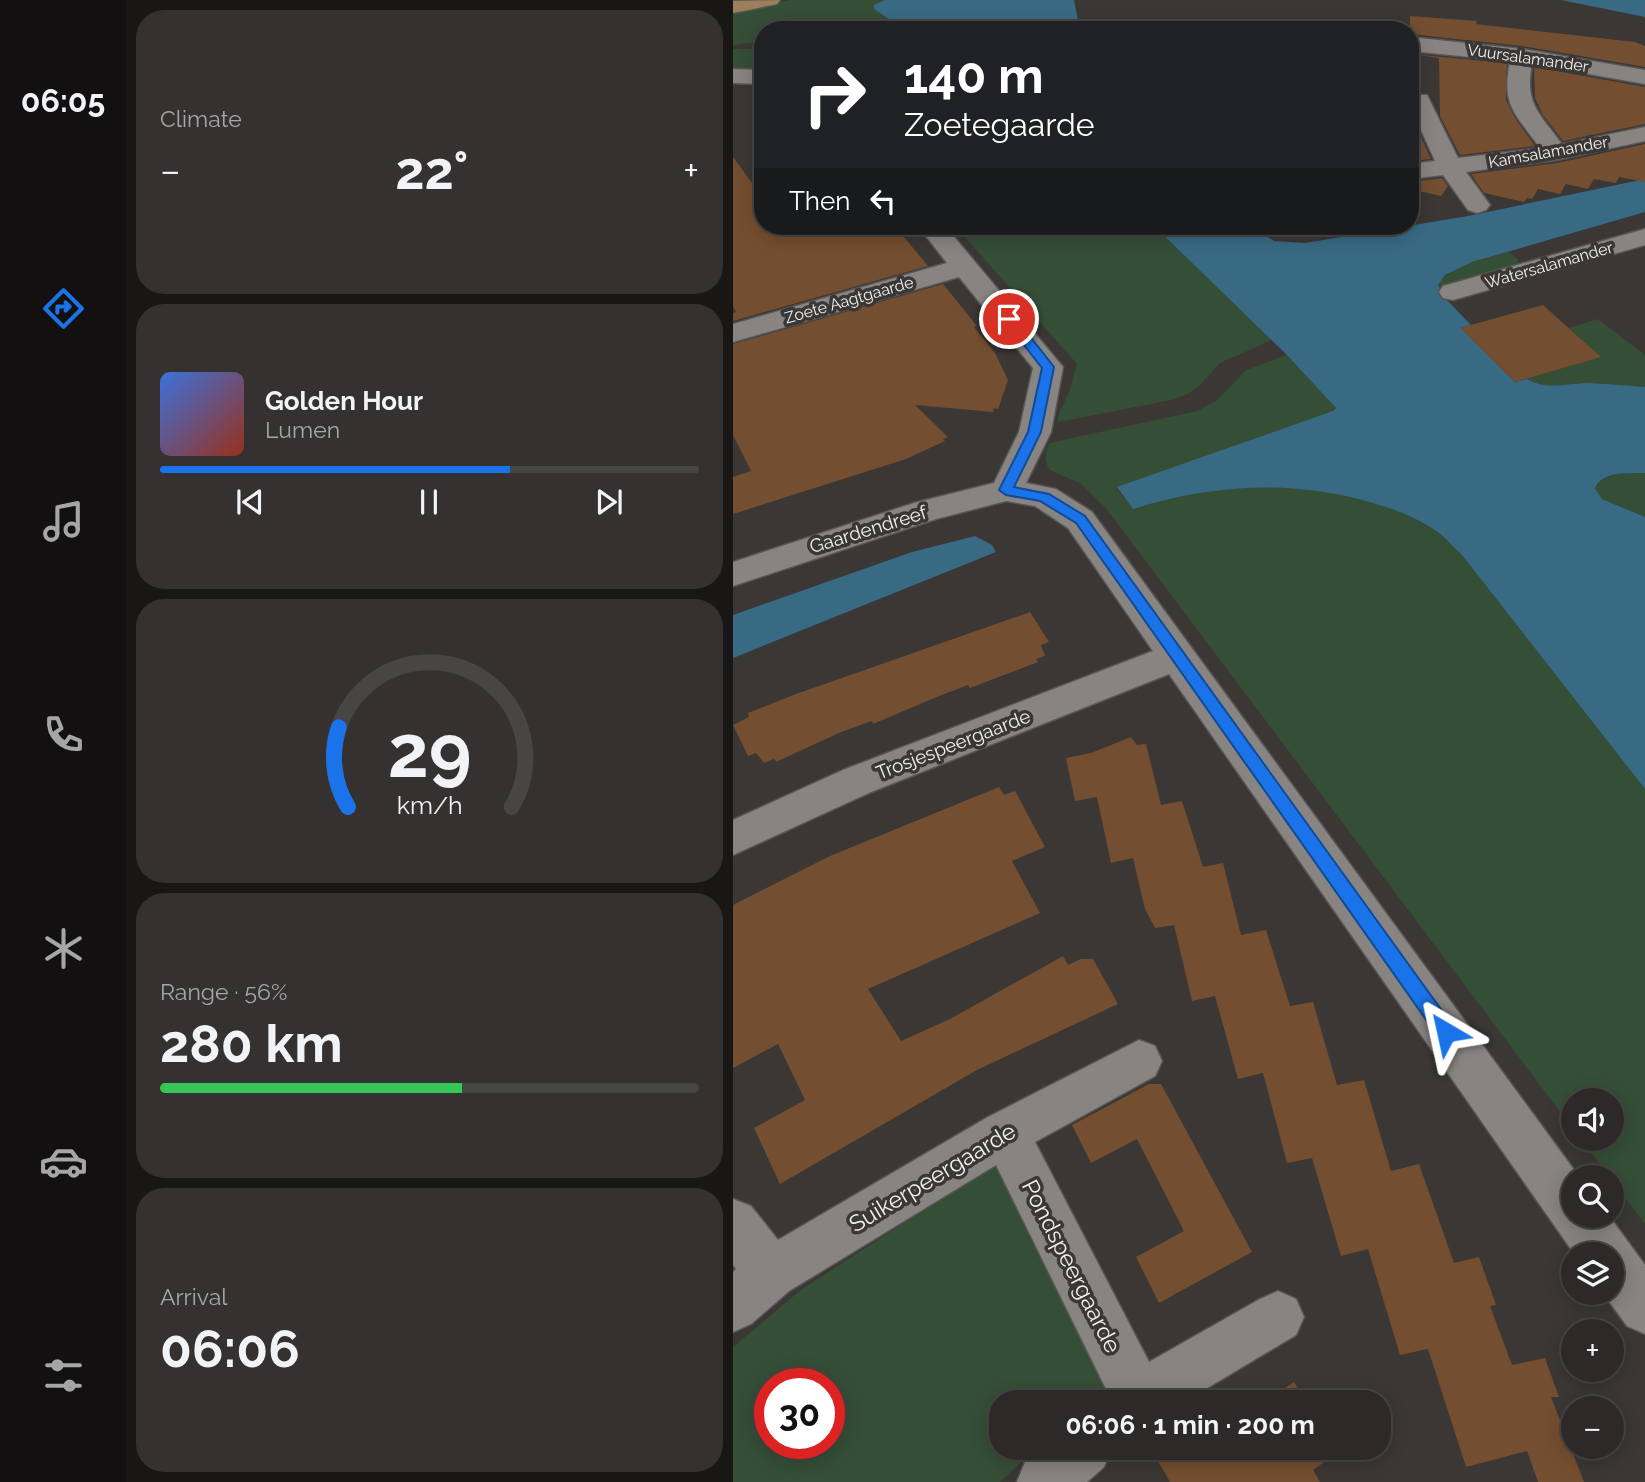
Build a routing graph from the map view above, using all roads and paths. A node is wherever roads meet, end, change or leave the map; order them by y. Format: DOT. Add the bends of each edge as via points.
graph roads {
  1 [pos="770,0"];
  2 [pos="733,7"];
  3 [pos="1419,45"];
  4 [pos="1522,56"];
  5 [pos="733,76"];
  6 [pos="754,77"];
  7 [pos="1645,77"];
  8 [pos="1419,100"];
  9 [pos="1645,134"];
  10 [pos="1556,153"];
  11 [pos="1451,169"];
  12 [pos="1419,171"];
  13 [pos="1477,205"];
  14 [pos="939,235"];
  15 [pos="1645,237"];
  16 [pos="966,266"];
  17 [pos="1453,292"];
  18 [pos="733,333"];
  19 [pos="1006,490"];
  20 [pos="733,574"];
  21 [pos="1176,657"];
  22 [pos="733,838"];
  23 [pos="1138,1061"];
  24 [pos="1004,1133"];
  25 [pos="1561,1192"];
  26 [pos="733,1224"];
  27 [pos="771,1273"];
  28 [pos="1624,1280"];
  29 [pos="733,1306"];
  30 [pos="1645,1308"];
  31 [pos="1278,1317"];
  32 [pos="1132,1390"];
  33 [pos="1154,1390"];
  34 [pos="1070,1460"];
  35 [pos="1045,1482"];
  1 -- 2 [label="main road"];
  3 -- 4 [label="street, Vuursalamander"];
  4 -- 7 [label="street, Vuursalamander"];
  4 -- 10 [label="street" via="1519,102"];
  5 -- 6 [label="street"];
  8 -- 11 [label="street"];
  9 -- 10 [label="street, Kamsalamander"];
  10 -- 11 [label="street, Kamsalamander"];
  11 -- 12 [label="street"];
  11 -- 13 [label="street"];
  14 -- 16 [label="street"];
  15 -- 17 [label="street, Watersalamander"];
  16 -- 18 [label="street, Zoete Aagtgaarde"];
  16 -- 19 [label="street" via="1048,367 1035,432"];
  19 -- 20 [label="street, Gaardendreef"];
  19 -- 21 [label="street" via="1044,497 1080,520"];
  21 -- 22 [label="street, Trosjespeergaarde" via="857,781"];
  21 -- 25 [label="street"];
  23 -- 24 [label="street, Suikerpeergaarde"];
  24 -- 27 [label="street, Suikerpeergaarde"];
  24 -- 32 [label="street, Pondspeergaarde"];
  26 -- 27 [label="street"];
  27 -- 29 [label="street, Suikerpeergaarde"];
  28 -- 30 [label="street"];
  31 -- 33 [label="street, Pondspeergaarde"];
  34 -- 35 [label="street"];
}
